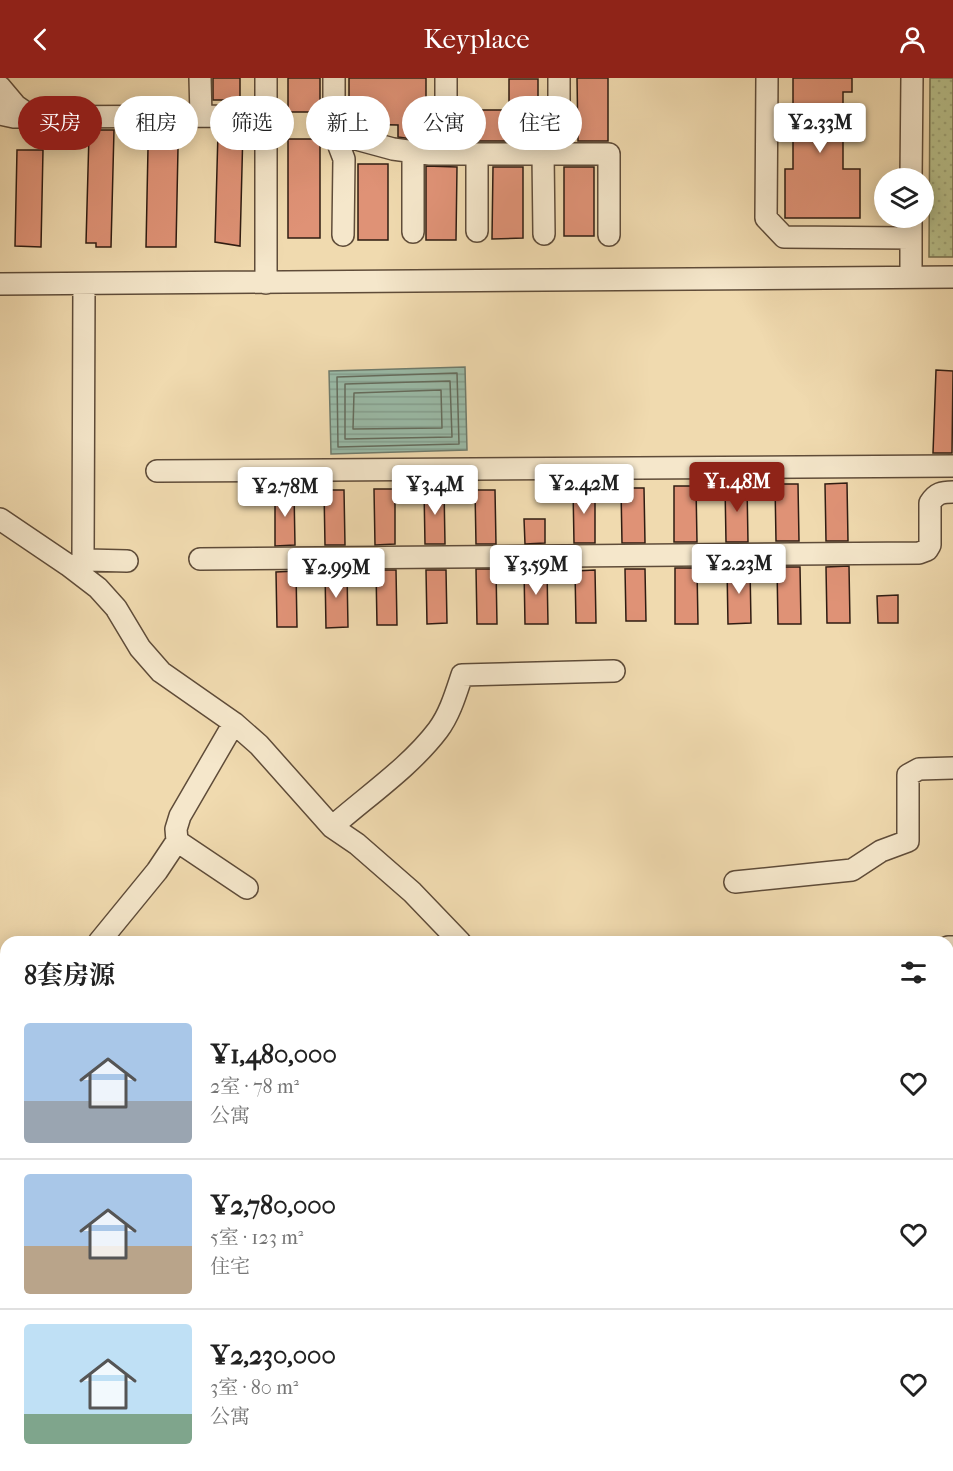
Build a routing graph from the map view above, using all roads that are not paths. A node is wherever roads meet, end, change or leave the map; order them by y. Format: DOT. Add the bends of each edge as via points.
graph roads {
  1 [pos="200,78"];
  2 [pos="266,78"];
  3 [pos="334,78"];
  4 [pos="446,78"];
  5 [pos="559,78"];
  6 [pos="767,78"];
  7 [pos="912,78"];
  8 [pos="0,87"];
  9 [pos="266,96"];
  10 [pos="334,96"];
  11 [pos="18,107"];
  12 [pos="0,114"];
  13 [pos="18,116"];
  14 [pos="201,116"];
  15 [pos="210,116"];
  16 [pos="102,117"];
  17 [pos="390,147"];
  18 [pos="266,150"];
  19 [pos="341,150"];
  20 [pos="413,153"];
  21 [pos="446,154"];
  22 [pos="477,154"];
  23 [pos="551,154"];
  24 [pos="911,168"];
  25 [pos="911,228"];
  26 [pos="477,231"];
  27 [pos="413,232"];
  28 [pos="544,234"];
  29 [pos="609,235"];
  30 [pos="343,236"];
  31 [pos="910,277"];
  32 [pos="953,277"];
  33 [pos="266,283"];
  34 [pos="84,285"];
  35 [pos="0,287"];
  36 [pos="953,466"];
  37 [pos="157,471"];
  38 [pos="953,492"];
  39 [pos="0,519"];
  40 [pos="200,560"];
  41 [pos="127,561"];
  42 [pos="614,671"];
  43 [pos="234,723"];
  44 [pos="953,768"];
  45 [pos="332,827"];
  46 [pos="177,841"];
  47 [pos="735,882"];
  48 [pos="247,888"];
  49 [pos="104,936"];
  50 [pos="454,936"];
  1 -- 14 [label="street"];
  2 -- 9 [label="street"];
  3 -- 10 [label="street"];
  4 -- 21 [label="street"];
  5 -- 23 [label="street"];
  6 -- 25 [label="street" via="766,218 777,232 784,237"];
  7 -- 24 [label="street"];
  8 -- 11 [label="street"];
  12 -- 13 [label="street"];
  14 -- 15 [label="street"];
  14 -- 16 [label="street"];
  17 -- 20 [label="street"];
  18 -- 33 [label="street"];
  19 -- 30 [label="street" via="344,159"];
  20 -- 21 [label="street"];
  20 -- 27 [label="street"];
  21 -- 22 [label="street"];
  22 -- 23 [label="street"];
  22 -- 26 [label="street"];
  23 -- 28 [label="street"];
  23 -- 29 [label="street" via="609,154"];
  25 -- 31 [label="street"];
  31 -- 32 [label="street"];
  31 -- 33 [label="street"];
  33 -- 34 [label="street"];
  34 -- 35 [label="street"];
  34 -- 41 [label="street" via="83,557"];
  36 -- 37 [label="street"];
  38 -- 40 [label="street" via="943,492 930,503 930,545 918,554"];
  39 -- 43 [label="street" via="98,588 160,672"];
  42 -- 45 [label="street" via="462,675 453,704 438,729 405,764"];
  43 -- 45 [label="street" via="259,745"];
  43 -- 46 [label="street" via="180,816"];
  44 -- 47 [label="street" via="919,769 908,775 908,841 903,844 881,851 852,870"];
  45 -- 50 [label="street" via="412,892"];
  46 -- 48 [label="street"];
  46 -- 49 [label="street" via="157,872"];
}
